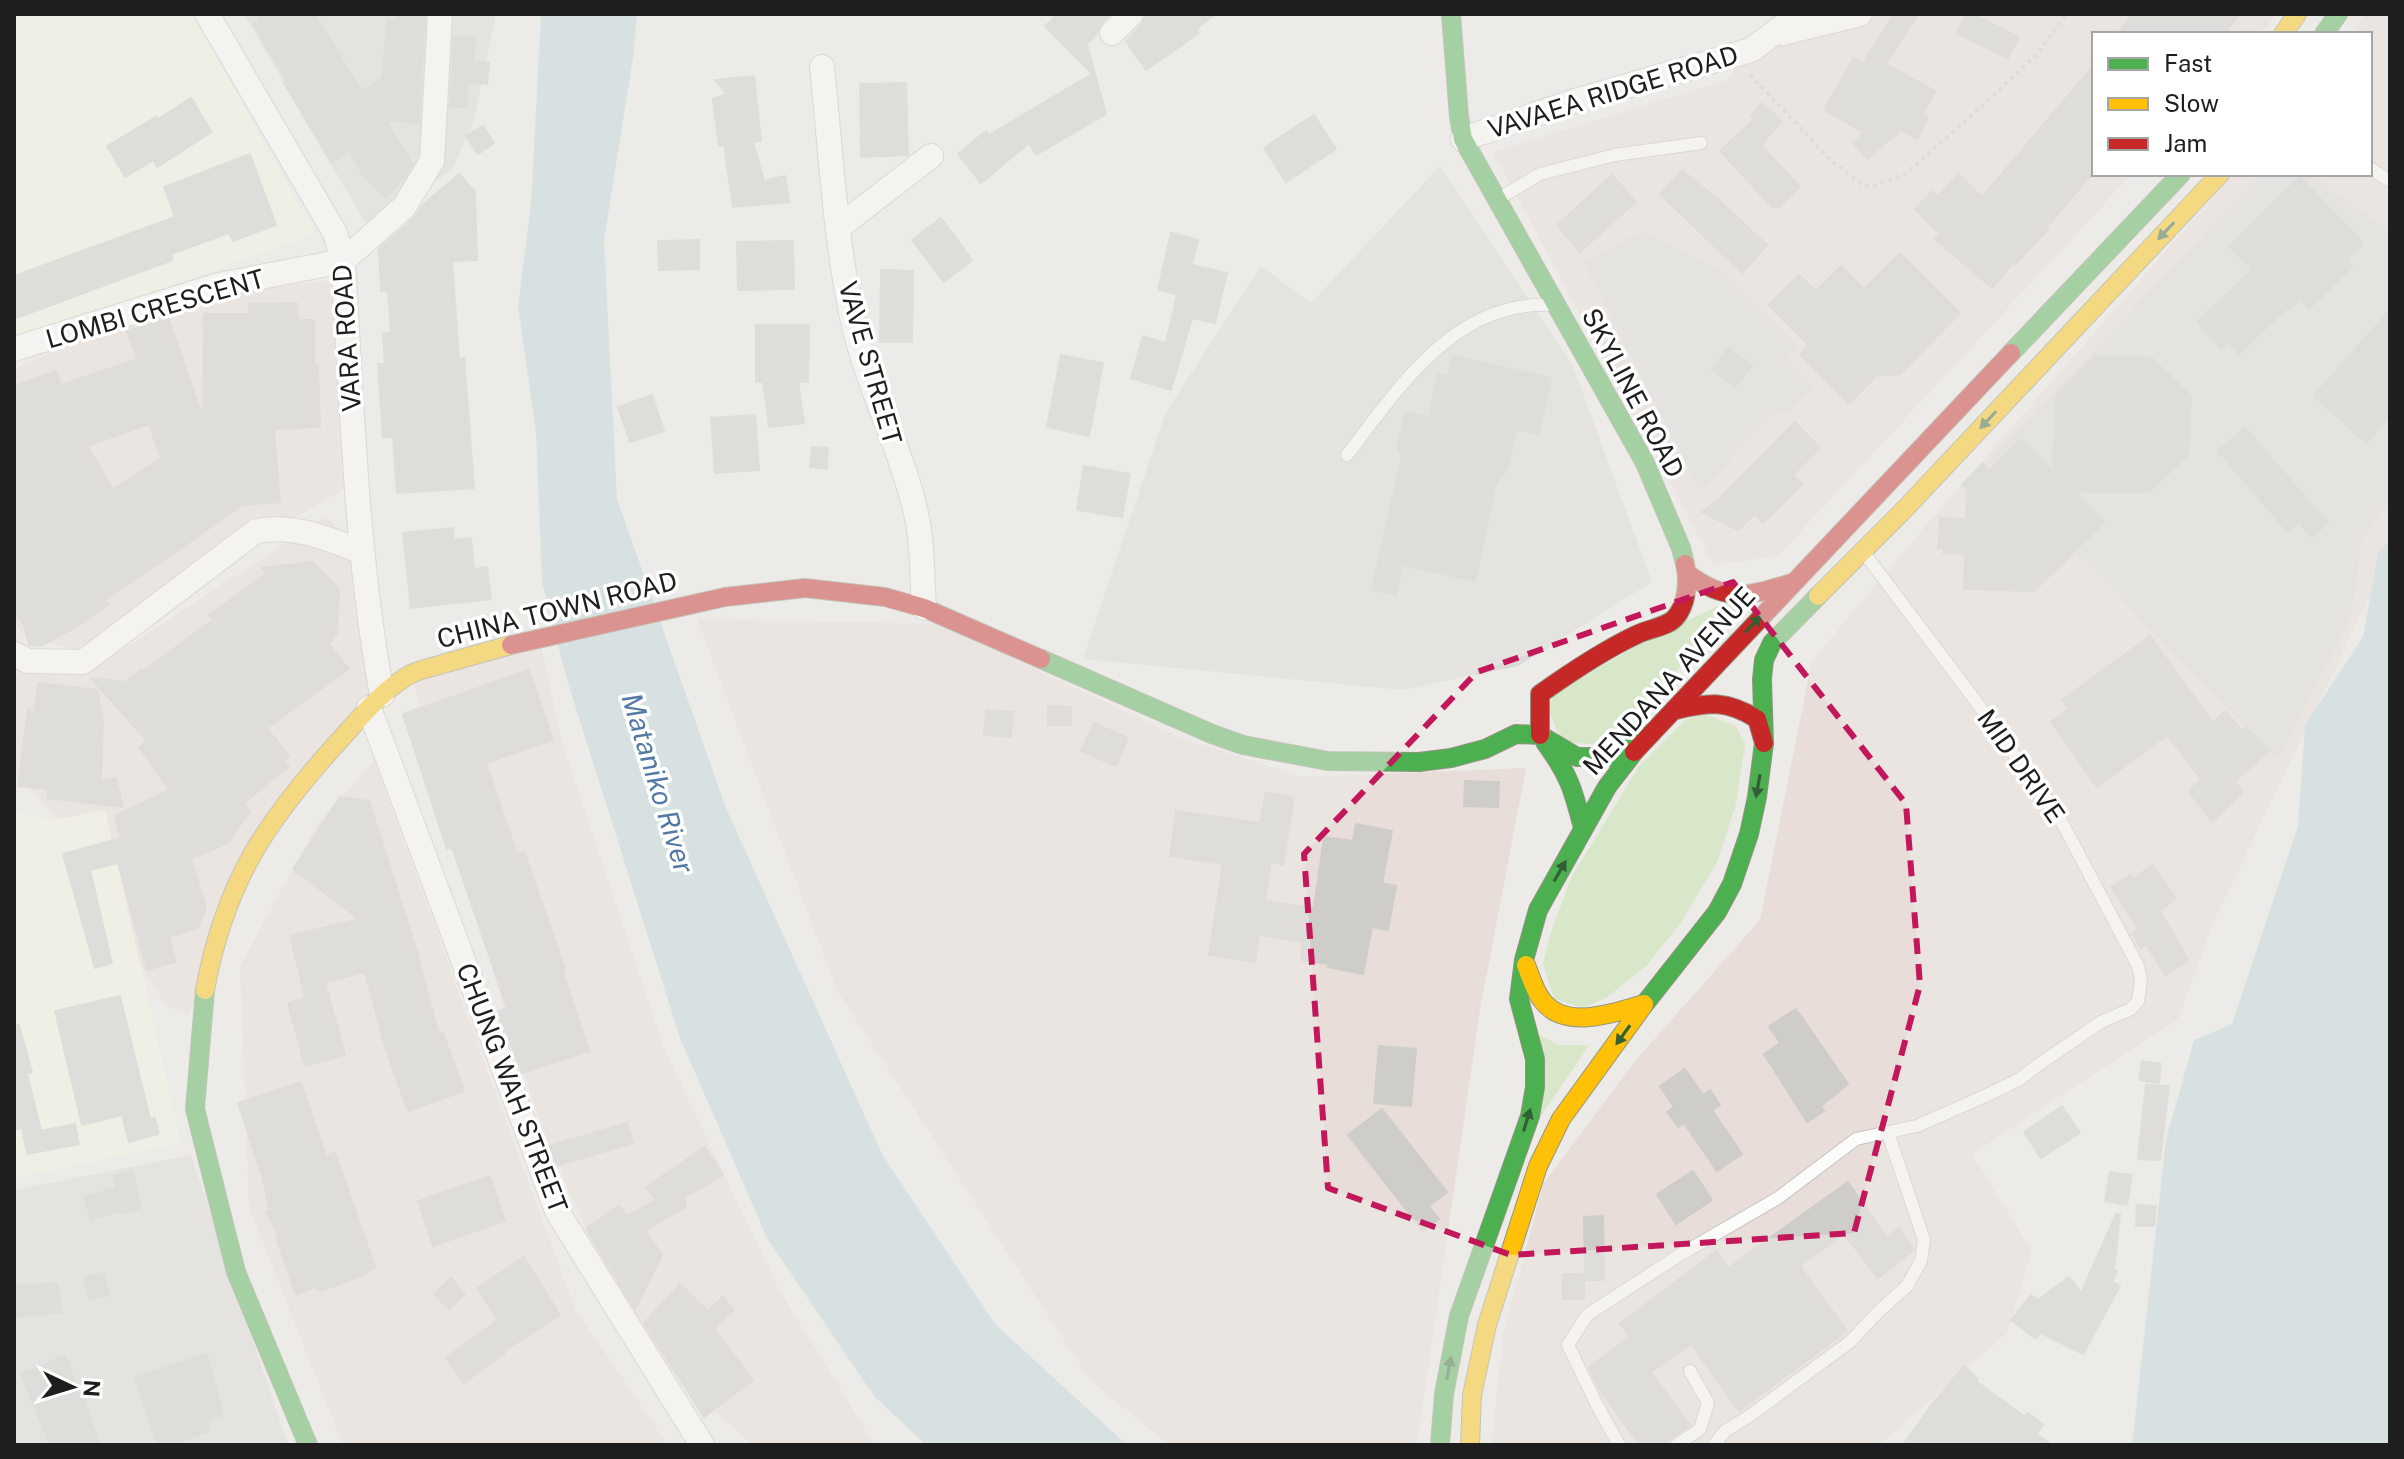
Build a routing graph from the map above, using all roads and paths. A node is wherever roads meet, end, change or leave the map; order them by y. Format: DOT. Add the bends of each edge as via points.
graph roads {
  1 [pos="207,14"];
  2 [pos="440,14"];
  3 [pos="1131,14"];
  4 [pos="1451,14"];
  5 [pos="1800,14"];
  6 [pos="1860,14"];
  7 [pos="2066,14"];
  8 [pos="2297,14"];
  9 [pos="2338,14"];
  10 [pos="2284,32"];
  11 [pos="2325,32"];
  12 [pos="1112,33"];
  13 [pos="1772,36"];
  14 [pos="1732,55"];
  15 [pos="822,67"];
  16 [pos="1463,139"];
  17 [pos="1701,143"];
  18 [pos="931,156"];
  19 [pos="2372,169"];
  20 [pos="2179,176"];
  21 [pos="2218,176"];
  22 [pos="2390,181"];
  23 [pos="1497,199"];
  24 [pos="839,227"];
  25 [pos="343,261"];
  26 [pos="1557,305"];
  27 [pos="14,349"];
  28 [pos="1347,455"];
  29 [pos="1863,551"];
  30 [pos="362,552"];
  31 [pos="1687,573"];
  32 [pos="1792,583"];
  33 [pos="924,608"];
  34 [pos="14,654"];
  35 [pos="375,702"];
  36 [pos="1676,710"];
  37 [pos="1651,734"];
  38 [pos="1540,735"];
  39 [pos="1764,743"];
  40 [pos="1583,828"];
  41 [pos="1524,960"];
  42 [pos="1644,1004"];
  43 [pos="1888,1133"];
  44 [pos="1690,1371"];
  45 [pos="308,1445"];
  46 [pos="702,1445"];
  47 [pos="1440,1445"];
  48 [pos="1470,1445"];
  49 [pos="1619,1445"];
  50 [pos="1677,1445"];
  51 [pos="1714,1445"];
  1 -- 25 [label="street, VARA ROAD" via="335,233"];
  2 -- 25 [label="street" via="432,161 404,207"];
  3 -- 12 [label="street"];
  4 -- 16 [label="main road, SKYLINE ROAD"];
  5 -- 13 [label="street, VAVAEA RIDGE ROAD"];
  6 -- 13 [label="street"];
  7 -- 14 [label="path" via="2037,54 1973,114 1904,175 1872,186 1861,184 1832,161"];
  8 -- 10 [label="main road"];
  9 -- 11 [label="main road"];
  13 -- 14 [label="street, VAVAEA RIDGE ROAD"];
  14 -- 16 [label="street, VAVAEA RIDGE ROAD"];
  15 -- 24 [label="street, VAVE STREET"];
  16 -- 23 [label="main road, SKYLINE ROAD"];
  17 -- 23 [label="lane" via="1615,155 1540,174"];
  18 -- 24 [label="street"];
  19 -- 22 [label="lane"];
  20 -- 32 [label="main road, MENDANA AVENUE"];
  21 -- 29 [label="main road, MENDANA AVENUE, one-way"];
  23 -- 26 [label="main road, SKYLINE ROAD"];
  24 -- 33 [label="street, VAVE STREET" via="855,330 918,524"];
  25 -- 27 [label="street, LOMBI CRESCENT" via="219,285"];
  25 -- 30 [label="street, VARA ROAD"];
  26 -- 28 [label="lane" via="1528,304 1470,323 1415,368"];
  26 -- 31 [label="main road, SKYLINE ROAD" via="1645,463"];
  29 -- 39 [label="main road, MENDANA AVENUE" via="1772,643 1762,679"];
  29 -- 43 [label="lane, MID DRIVE" via="2058,815 2141,980 2138,1001 2131,1009 2101,1022 2020,1079 1917,1126"];
  30 -- 34 [label="street" via="316,534 256,531 83,662 28,661"];
  30 -- 35 [label="street, VARA ROAD"];
  31 -- 32 [label="main road" via="1716,593 1736,597"];
  31 -- 38 [label="main road, SKYLINE ROAD" via="1684,604 1674,620 1637,634 1540,694"];
  36 -- 32 [label="main road, MENDANA AVENUE, one-way"];
  33 -- 35 [label="main road, CHINA TOWN ROAD" via="885,597 805,588 725,597 528,640 415,672"];
  33 -- 38 [label="main road, CHINA TOWN ROAD" via="1212,734 1283,754 1328,761 1419,762 1485,749 1516,734"];
  35 -- 45 [label="main road, CHINA TOWN ROAD" via="299,785 237,880 217,933 197,1063 195,1109 236,1272"];
  35 -- 46 [label="street, CHUNG WAH STREET" via="557,1211"];
  36 -- 37 [label="main road, MENDANA AVENUE"];
  36 -- 39 [label="main road" via="1725,703 1757,719"];
  37 -- 38 [label="main road" via="1612,757 1577,757"];
  37 -- 40 [label="main road, MENDANA AVENUE" via="1607,787"];
  38 -- 40 [label="main road" via="1572,785"];
  39 -- 42 [label="main road, MENDANA AVENUE, one-way" via="1749,834 1732,884 1717,912"];
  41 -- 40 [label="main road, MENDANA AVENUE, one-way" via="1538,910"];
  41 -- 42 [label="main road" via="1543,1003 1557,1013 1579,1017"];
  47 -- 41 [label="main road, MENDANA AVENUE, one-way" via="1459,1316 1530,1116 1535,1059 1519,999"];
  42 -- 48 [label="main road, MENDANA AVENUE, one-way" via="1561,1119 1538,1166 1487,1325 1472,1395"];
  43 -- 49 [label="lane" via="1856,1139 1778,1198 1587,1315 1568,1345"];
  43 -- 51 [label="lane" via="1924,1240 1921,1261 1907,1286 1851,1341 1725,1431"];
  44 -- 50 [label="lane" via="1708,1403 1700,1429"];
}
